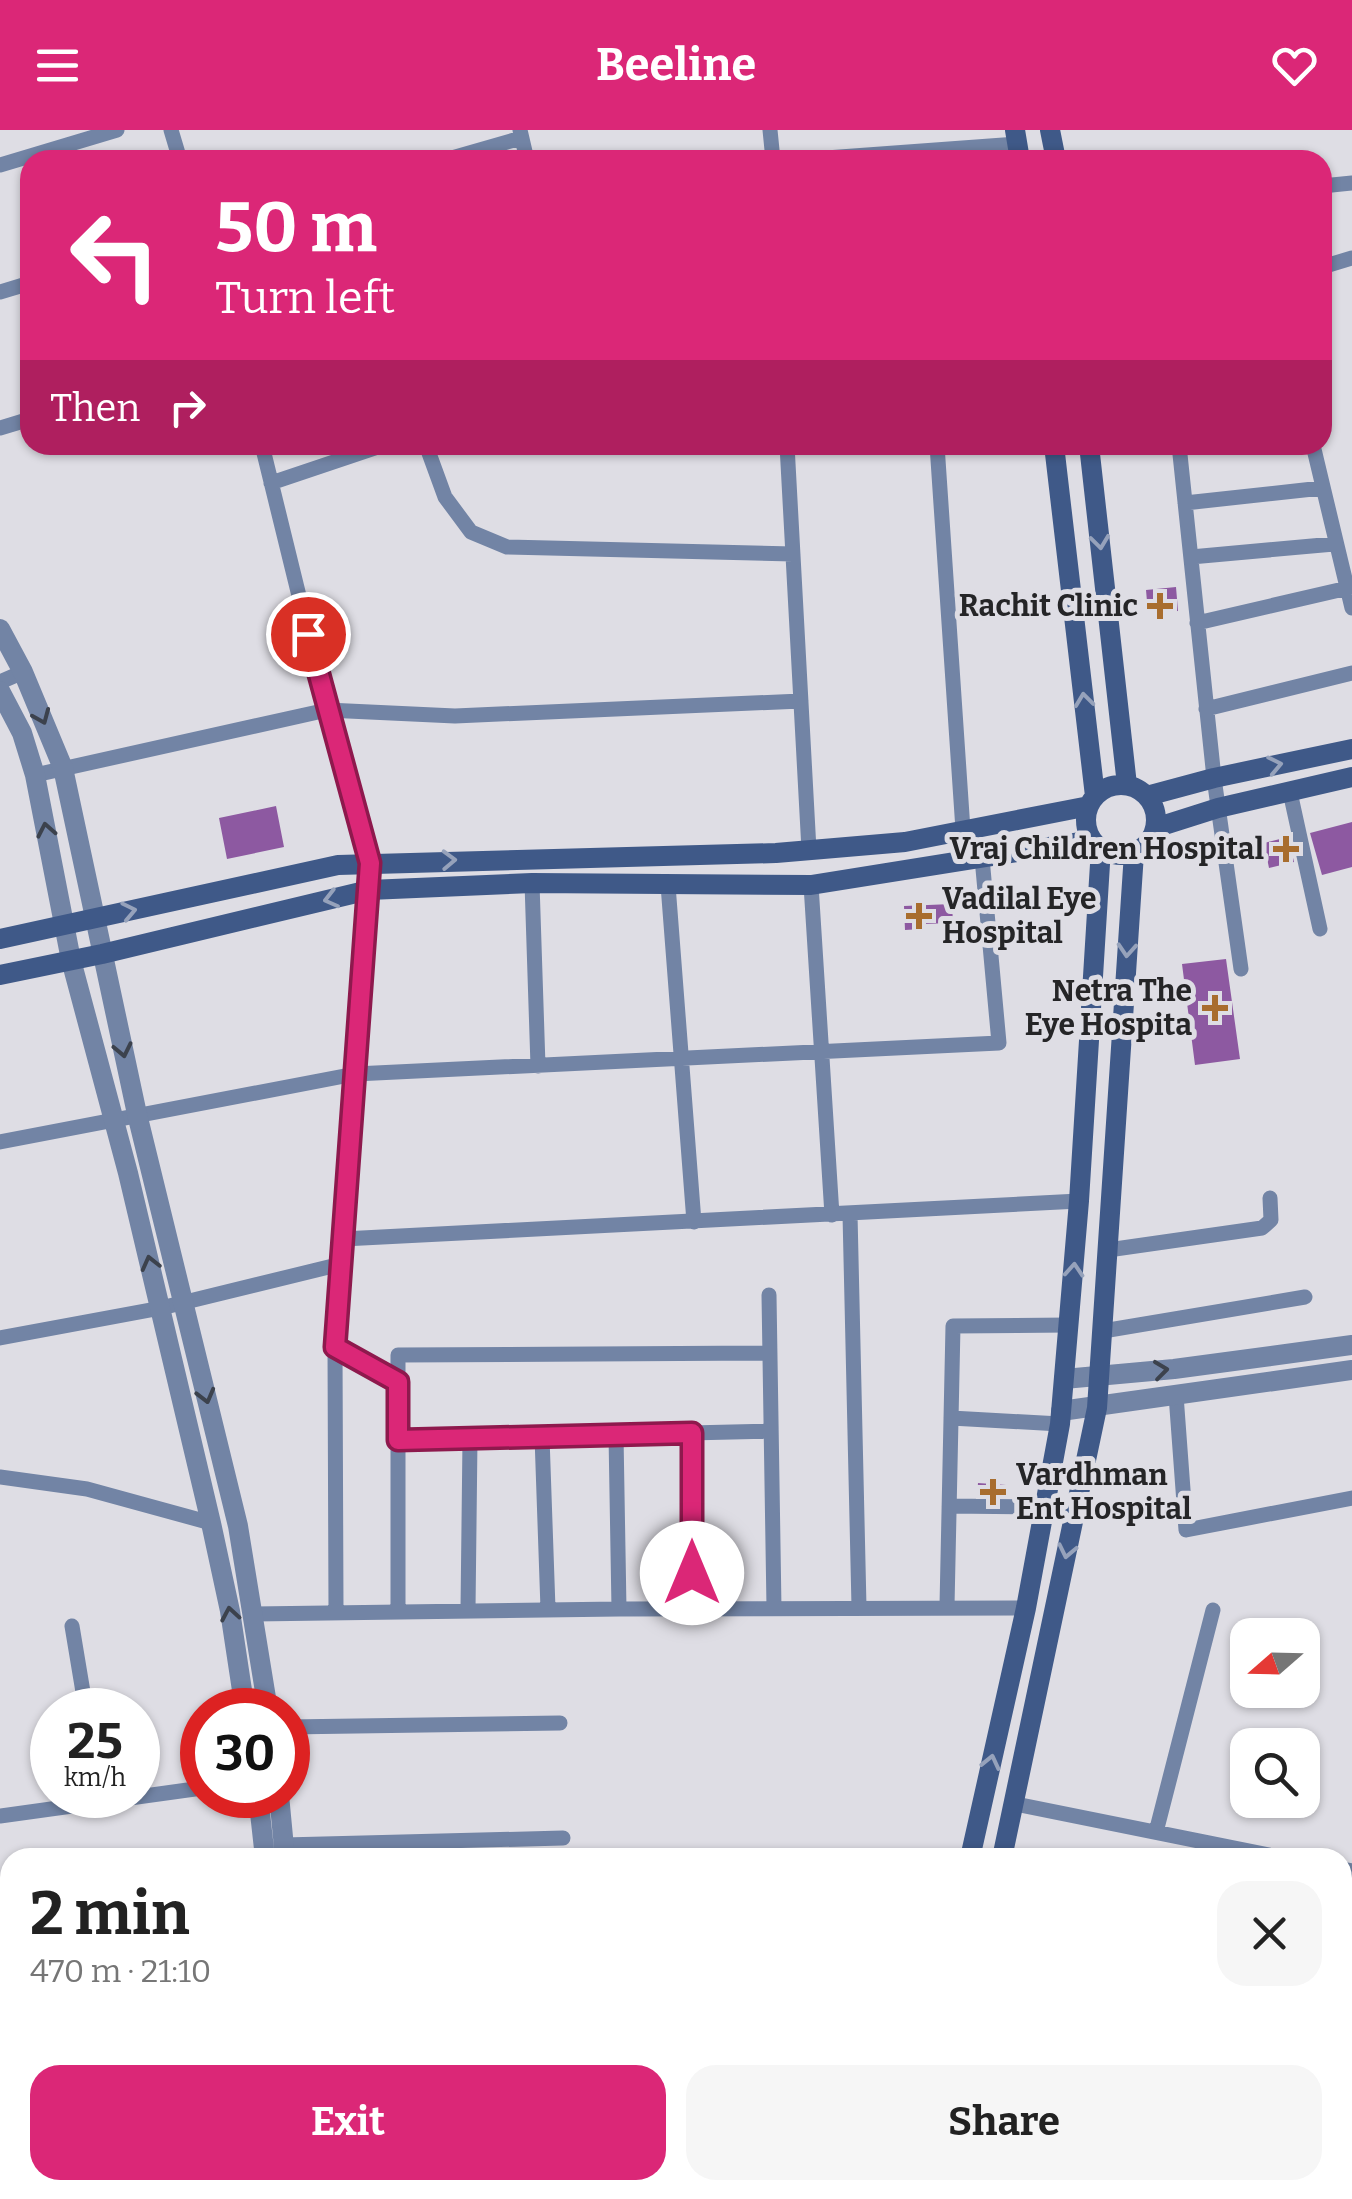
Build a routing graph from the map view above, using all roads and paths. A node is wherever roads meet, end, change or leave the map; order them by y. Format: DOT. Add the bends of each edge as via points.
graph roads {
  1 [pos="117,130"];
  2 [pos="520,134"];
  3 [pos="1017,145"];
  4 [pos="48,150"];
  5 [pos="474,150"];
  6 [pos="944,150"];
  7 [pos="265,455"];
  8 [pos="355,455"];
  9 [pos="430,455"];
  10 [pos="788,455"];
  11 [pos="938,455"];
  12 [pos="1055,455"];
  13 [pos="1089,455"];
  14 [pos="1180,455"];
  15 [pos="1315,455"];
  16 [pos="272,483"];
  17 [pos="1322,488"];
  18 [pos="1185,502"];
  19 [pos="1334,544"];
  20 [pos="793,554"];
  21 [pos="1191,557"];
  22 [pos="1350,587"];
  23 [pos="1352,608"];
  24 [pos="1198,624"];
  25 [pos="0,629"];
  26 [pos="23,672"];
  27 [pos="1352,673"];
  28 [pos="0,682"];
  29 [pos="0,691"];
  30 [pos="801,702"];
  31 [pos="1206,709"];
  32 [pos="327,710"];
  33 [pos="1352,749"];
  34 [pos="62,768"];
  35 [pos="34,776"];
  36 [pos="1352,777"];
  37 [pos="1214,778"];
  38 [pos="1127,785"];
  39 [pos="1290,792"];
  40 [pos="1146,796"];
  41 [pos="1092,801"];
  42 [pos="1218,808"];
  43 [pos="1155,828"];
  44 [pos="963,830"];
  45 [pos="1096,844"];
  46 [pos="809,850"];
  47 [pos="1134,853"];
  48 [pos="982,858"];
  49 [pos="370,863"];
  50 [pos="532,882"];
  51 [pos="812,884"];
  52 [pos="668,885"];
  53 [pos="368,890"];
  54 [pos="94,918"];
  55 [pos="65,925"];
  56 [pos="1320,929"];
  57 [pos="0,939"];
  58 [pos="102,954"];
  59 [pos="71,960"];
  60 [pos="1241,970"];
  61 [pos="0,975"];
  62 [pos="824,1052"];
  63 [pos="683,1058"];
  64 [pos="538,1066"];
  65 [pos="355,1074"];
  66 [pos="137,1114"];
  67 [pos="114,1118"];
  68 [pos="0,1142"];
  69 [pos="1270,1198"];
  70 [pos="1079,1201"];
  71 [pos="850,1214"];
  72 [pos="832,1215"];
  73 [pos="694,1222"];
  74 [pos="343,1239"];
  75 [pos="1108,1250"];
  76 [pos="341,1264"];
  77 [pos="769,1295"];
  78 [pos="1305,1297"];
  79 [pos="171,1305"];
  80 [pos="1069,1325"];
  81 [pos="1103,1331"];
  82 [pos="0,1338"];
  83 [pos="1352,1344"];
  84 [pos="335,1347"];
  85 [pos="770,1352"];
  86 [pos="1352,1370"];
  87 [pos="1100,1377"];
  88 [pos="1064,1379"];
  89 [pos="398,1382"];
  90 [pos="1176,1395"];
  91 [pos="1097,1408"];
  92 [pos="951,1418"];
  93 [pos="1061,1418"];
  94 [pos="772,1431"];
  95 [pos="692,1433"];
  96 [pos="616,1435"];
  97 [pos="542,1437"];
  98 [pos="470,1439"];
  99 [pos="398,1440"];
  100 [pos="0,1478"];
  101 [pos="1352,1498"];
  102 [pos="949,1506"];
  103 [pos="1044,1507"];
  104 [pos="211,1523"];
  105 [pos="947,1606"];
  106 [pos="860,1607"];
  107 [pos="619,1608"];
  108 [pos="692,1608"];
  109 [pos="774,1608"];
  110 [pos="1026,1608"];
  111 [pos="548,1609"];
  112 [pos="398,1610"];
  113 [pos="468,1610"];
  114 [pos="1213,1610"];
  115 [pos="336,1611"];
  116 [pos="254,1614"];
  117 [pos="72,1626"];
  118 [pos="82,1688"];
  119 [pos="241,1688"];
  120 [pos="265,1688"];
  121 [pos="560,1723"];
  122 [pos="310,1727"];
  123 [pos="1016,1804"];
  124 [pos="30,1811"];
  125 [pos="0,1816"];
  126 [pos="261,1818"];
  127 [pos="281,1818"];
  128 [pos="1156,1832"];
  129 [pos="563,1838"];
  130 [pos="264,1848"];
  131 [pos="285,1848"];
  132 [pos="349,1848"];
  133 [pos="972,1848"];
  134 [pos="1005,1848"];
  135 [pos="1234,1848"];
  1 -- 4 [label="street"];
  2 -- 5 [label="street"];
  3 -- 6 [label="street"];
  7 -- 16 [label="street"];
  8 -- 16 [label="street"];
  9 -- 20 [label="street" via="445,497 470,532 507,547"];
  10 -- 20 [label="street"];
  11 -- 44 [label="street"];
  41 -- 12 [label="main road, one-way"];
  13 -- 38 [label="main road, one-way"];
  14 -- 18 [label="street"];
  15 -- 17 [label="street"];
  16 -- 32 [label="street"];
  17 -- 18 [label="street"];
  17 -- 19 [label="street"];
  18 -- 21 [label="street"];
  19 -- 21 [label="street"];
  19 -- 22 [label="street"];
  20 -- 30 [label="street"];
  21 -- 24 [label="street"];
  22 -- 23 [label="street"];
  22 -- 24 [label="street"];
  24 -- 31 [label="street"];
  25 -- 26 [label="street"];
  26 -- 28 [label="street"];
  26 -- 34 [label="street, one-way"];
  27 -- 31 [label="street"];
  29 -- 35 [label="street" via="22,732"];
  30 -- 32 [label="street" via="456,716"];
  30 -- 46 [label="street"];
  31 -- 37 [label="street"];
  32 -- 34 [label="street"];
  32 -- 49 [label="street"];
  37 -- 33 [label="main road, one-way"];
  34 -- 35 [label="street"];
  34 -- 54 [label="street"];
  55 -- 35 [label="street, one-way"];
  36 -- 39 [label="main road"];
  37 -- 40 [label="main road"];
  37 -- 42 [label="street"];
  38 -- 40 [label="main road"];
  38 -- 41 [label="main road" via="1104,789"];
  39 -- 42 [label="main road"];
  39 -- 56 [label="street"];
  40 -- 43 [label="main road"];
  41 -- 44 [label="main road"];
  41 -- 45 [label="main road" via="1086,818"];
  42 -- 43 [label="main road"];
  42 -- 60 [label="street"];
  43 -- 47 [label="main road"];
  44 -- 46 [label="main road"];
  45 -- 47 [label="main road"];
  45 -- 48 [label="main road"];
  45 -- 70 [label="main road"];
  49 -- 46 [label="main road, one-way"];
  47 -- 75 [label="main road, one-way"];
  48 -- 51 [label="main road"];
  48 -- 62 [label="street" via="999,1043"];
  49 -- 53 [label="street"];
  54 -- 49 [label="main road, one-way"];
  50 -- 52 [label="main road"];
  50 -- 53 [label="main road"];
  50 -- 64 [label="street"];
  51 -- 52 [label="main road"];
  51 -- 62 [label="street"];
  52 -- 63 [label="street"];
  53 -- 58 [label="main road, one-way"];
  53 -- 65 [label="street"];
  54 -- 55 [label="main road"];
  54 -- 58 [label="street"];
  55 -- 57 [label="main road"];
  55 -- 59 [label="street"];
  58 -- 59 [label="main road"];
  58 -- 66 [label="street, one-way"];
  59 -- 61 [label="main road"];
  59 -- 67 [label="street"];
  62 -- 63 [label="street"];
  62 -- 72 [label="street"];
  63 -- 64 [label="street"];
  63 -- 73 [label="street"];
  64 -- 65 [label="street"];
  65 -- 66 [label="street"];
  65 -- 74 [label="street"];
  66 -- 67 [label="street"];
  66 -- 79 [label="street"];
  67 -- 68 [label="street"];
  79 -- 67 [label="street, one-way"];
  69 -- 75 [label="street" via="1270,1220 1262,1228"];
  70 -- 71 [label="street"];
  80 -- 70 [label="main road, one-way"];
  71 -- 72 [label="street"];
  71 -- 106 [label="street"];
  72 -- 73 [label="street"];
  73 -- 74 [label="street"];
  74 -- 76 [label="street"];
  75 -- 81 [label="main road"];
  76 -- 79 [label="street"];
  76 -- 84 [label="street"];
  77 -- 85 [label="street"];
  78 -- 81 [label="street"];
  79 -- 82 [label="street"];
  79 -- 104 [label="street"];
  79 -- 116 [label="street, one-way" via="238,1526"];
  80 -- 88 [label="main road"];
  80 -- 92 [label="street" via="953,1326"];
  81 -- 87 [label="main road"];
  87 -- 83 [label="street, one-way"];
  84 -- 89 [label="street"];
  84 -- 115 [label="street"];
  85 -- 89 [label="street" via="398,1355"];
  85 -- 94 [label="street"];
  86 -- 90 [label="street"];
  87 -- 88 [label="street"];
  87 -- 91 [label="main road"];
  88 -- 93 [label="main road"];
  89 -- 99 [label="street"];
  90 -- 91 [label="street"];
  90 -- 101 [label="street" via="1186,1530"];
  91 -- 93 [label="street"];
  91 -- 123 [label="main road, one-way"];
  92 -- 93 [label="street"];
  92 -- 102 [label="street"];
  93 -- 103 [label="main road"];
  94 -- 95 [label="street"];
  94 -- 109 [label="street"];
  95 -- 96 [label="street"];
  95 -- 108 [label="street"];
  96 -- 97 [label="street"];
  96 -- 107 [label="street"];
  97 -- 98 [label="street"];
  97 -- 111 [label="street"];
  98 -- 99 [label="street"];
  98 -- 113 [label="street"];
  99 -- 112 [label="street"];
  100 -- 104 [label="street" via="87,1488"];
  102 -- 103 [label="street"];
  102 -- 105 [label="street"];
  103 -- 110 [label="main road"];
  119 -- 104 [label="street, one-way"];
  105 -- 106 [label="street"];
  105 -- 110 [label="street"];
  106 -- 109 [label="street"];
  107 -- 108 [label="street"];
  107 -- 111 [label="street"];
  108 -- 109 [label="street"];
  133 -- 110 [label="main road, one-way"];
  111 -- 113 [label="street"];
  112 -- 113 [label="street"];
  112 -- 115 [label="street"];
  114 -- 128 [label="street"];
  115 -- 116 [label="street"];
  116 -- 120 [label="street"];
  117 -- 118 [label="street"];
  121 -- 122 [label="street"];
  123 -- 128 [label="street"];
  123 -- 134 [label="main road"];
  124 -- 125 [label="street"];
  126 -- 130 [label="street"];
  127 -- 131 [label="street"];
  128 -- 135 [label="street"];
  129 -- 132 [label="street"];
}
